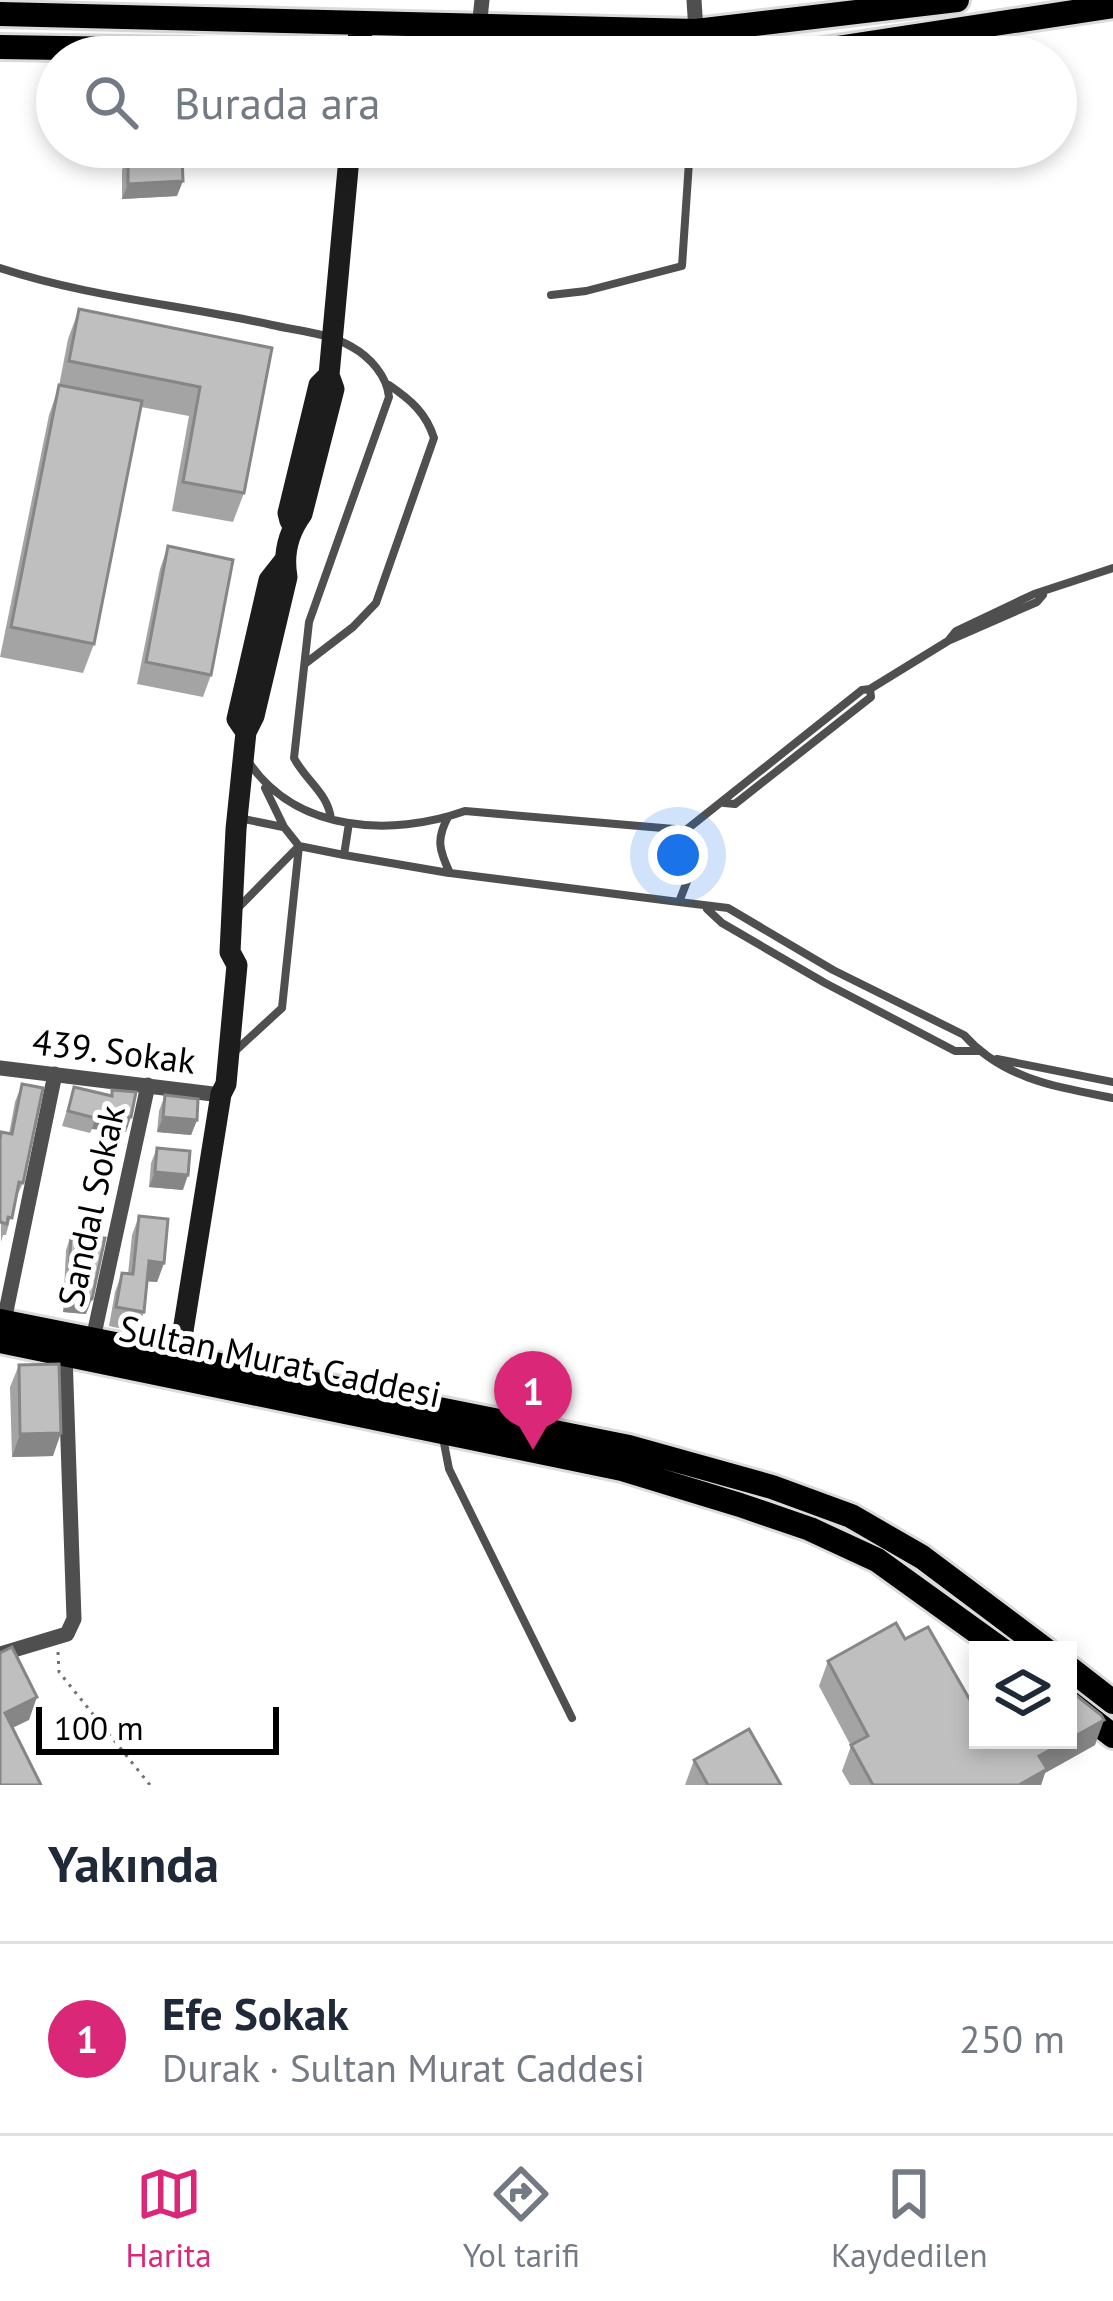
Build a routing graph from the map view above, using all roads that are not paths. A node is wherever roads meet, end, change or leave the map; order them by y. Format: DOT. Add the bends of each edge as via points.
graph roads {
  1 [pos="482,0"];
  2 [pos="694,0"];
  3 [pos="957,0"];
  4 [pos="931,2"];
  5 [pos="1113,6"];
  6 [pos="9,10"];
  7 [pos="306,12"];
  8 [pos="361,25"];
  9 [pos="479,28"];
  10 [pos="935,32"];
  11 [pos="360,36"];
  12 [pos="587,36"];
  13 [pos="695,36"];
  14 [pos="740,36"];
  15 [pos="910,36"];
  16 [pos="6,47"];
  17 [pos="36,48"];
  18 [pos="348,168"];
  19 [pos="689,168"];
  20 [pos="0,268"];
  21 [pos="551,295"];
  22 [pos="334,338"];
  23 [pos="388,384"];
  24 [pos="1113,568"];
  25 [pos="304,664"];
  26 [pos="245,744"];
  27 [pos="258,777"];
  28 [pos="448,817"];
  29 [pos="237,818"];
  30 [pos="331,819"];
  31 [pos="349,823"];
  32 [pos="284,827"];
  33 [pos="686,830"];
  34 [pos="299,846"];
  35 [pos="344,855"];
  36 [pos="450,873"];
  37 [pos="679,902"];
  38 [pos="706,908"];
  39 [pos="232,914"];
  40 [pos="230,952"];
  41 [pos="978,1051"];
  42 [pos="230,1057"];
  43 [pos="992,1058"];
  44 [pos="0,1068"];
  45 [pos="55,1074"];
  46 [pos="1113,1082"];
  47 [pos="148,1085"];
  48 [pos="221,1094"];
  49 [pos="1113,1098"];
  50 [pos="2,1328"];
  51 [pos="92,1340"];
  52 [pos="65,1354"];
  53 [pos="177,1367"];
  54 [pos="443,1419"];
  55 [pos="990,1641"];
  56 [pos="1034,1641"];
  57 [pos="0,1654"];
  58 [pos="1077,1674"];
  59 [pos="1113,1702"];
  60 [pos="1077,1708"];
  61 [pos="572,1718"];
  62 [pos="1113,1736"];
  1 -- 9 [label="street"];
  2 -- 13 [label="street"];
  3 -- 4 [label="main road"];
  4 -- 10 [label="main road"];
  4 -- 14 [label="main road"];
  5 -- 10 [label="main road"];
  6 -- 7 [label="main road"];
  6 -- 16 [label="main road"];
  7 -- 8 [label="main road"];
  8 -- 9 [label="main road"];
  8 -- 11 [label="main road"];
  9 -- 12 [label="main road"];
  10 -- 15 [label="main road"];
  16 -- 17 [label="main road"];
  18 -- 22 [label="main road"];
  19 -- 21 [label="lane" via="682,266"];
  20 -- 22 [label="lane"];
  22 -- 23 [label="lane" via="355,348"];
  22 -- 26 [label="main road" via="334,389 292,527"];
  23 -- 25 [label="lane" via="309,622"];
  23 -- 25 [label="lane" via="428,420 434,439 376,603"];
  24 -- 33 [label="lane" via="948,640 870,689 871,697 735,804 724,803"];
  25 -- 30 [label="lane" via="294,758 329,802"];
  26 -- 27 [label="lane"];
  26 -- 29 [label="main road"];
  27 -- 30 [label="lane"];
  27 -- 32 [label="lane"];
  28 -- 31 [label="lane" via="407,826"];
  28 -- 33 [label="lane" via="465,811"];
  28 -- 36 [label="lane" via="439,851"];
  29 -- 32 [label="lane"];
  29 -- 39 [label="main road"];
  30 -- 31 [label="lane"];
  31 -- 35 [label="lane"];
  32 -- 34 [label="lane"];
  33 -- 37 [label="lane" via="691,871"];
  34 -- 35 [label="lane"];
  34 -- 39 [label="lane"];
  34 -- 42 [label="lane" via="282,1008"];
  35 -- 36 [label="lane"];
  36 -- 37 [label="lane"];
  37 -- 38 [label="lane"];
  38 -- 41 [label="lane" via="825,983 956,1051"];
  38 -- 41 [label="lane" via="728,908 964,1035"];
  39 -- 40 [label="main road"];
  40 -- 42 [label="main road" via="237,965"];
  40 -- 48 [label="main road" via="222,963 215,1084"];
  41 -- 43 [label="lane"];
  42 -- 48 [label="main road"];
  43 -- 46 [label="lane"];
  43 -- 49 [label="lane" via="1021,1078"];
  44 -- 45 [label="street, 439. Sokak"];
  45 -- 47 [label="street, 439. Sokak"];
  45 -- 50 [label="street"];
  47 -- 48 [label="street, 439. Sokak"];
  47 -- 51 [label="street, Sandal Sokak"];
  48 -- 53 [label="main road"];
  50 -- 51 [label="main road, Sultan Murat Caddesi"];
  50 -- 52 [label="main road, Sultan Murat Caddesi"];
  51 -- 53 [label="main road, Sultan Murat Caddesi"];
  52 -- 53 [label="main road, Sultan Murat Caddesi"];
  52 -- 57 [label="street" via="75,1605 67,1634"];
  53 -- 54 [label="main road, Sultan Murat Caddesi"];
  54 -- 55 [label="main road, Sultan Murat Caddesi" via="811,1529 878,1560"];
  54 -- 56 [label="main road" via="683,1461 851,1516 922,1557"];
  54 -- 61 [label="lane" via="449,1469"];
  58 -- 59 [label="main road"];
  60 -- 62 [label="main road"];
}
